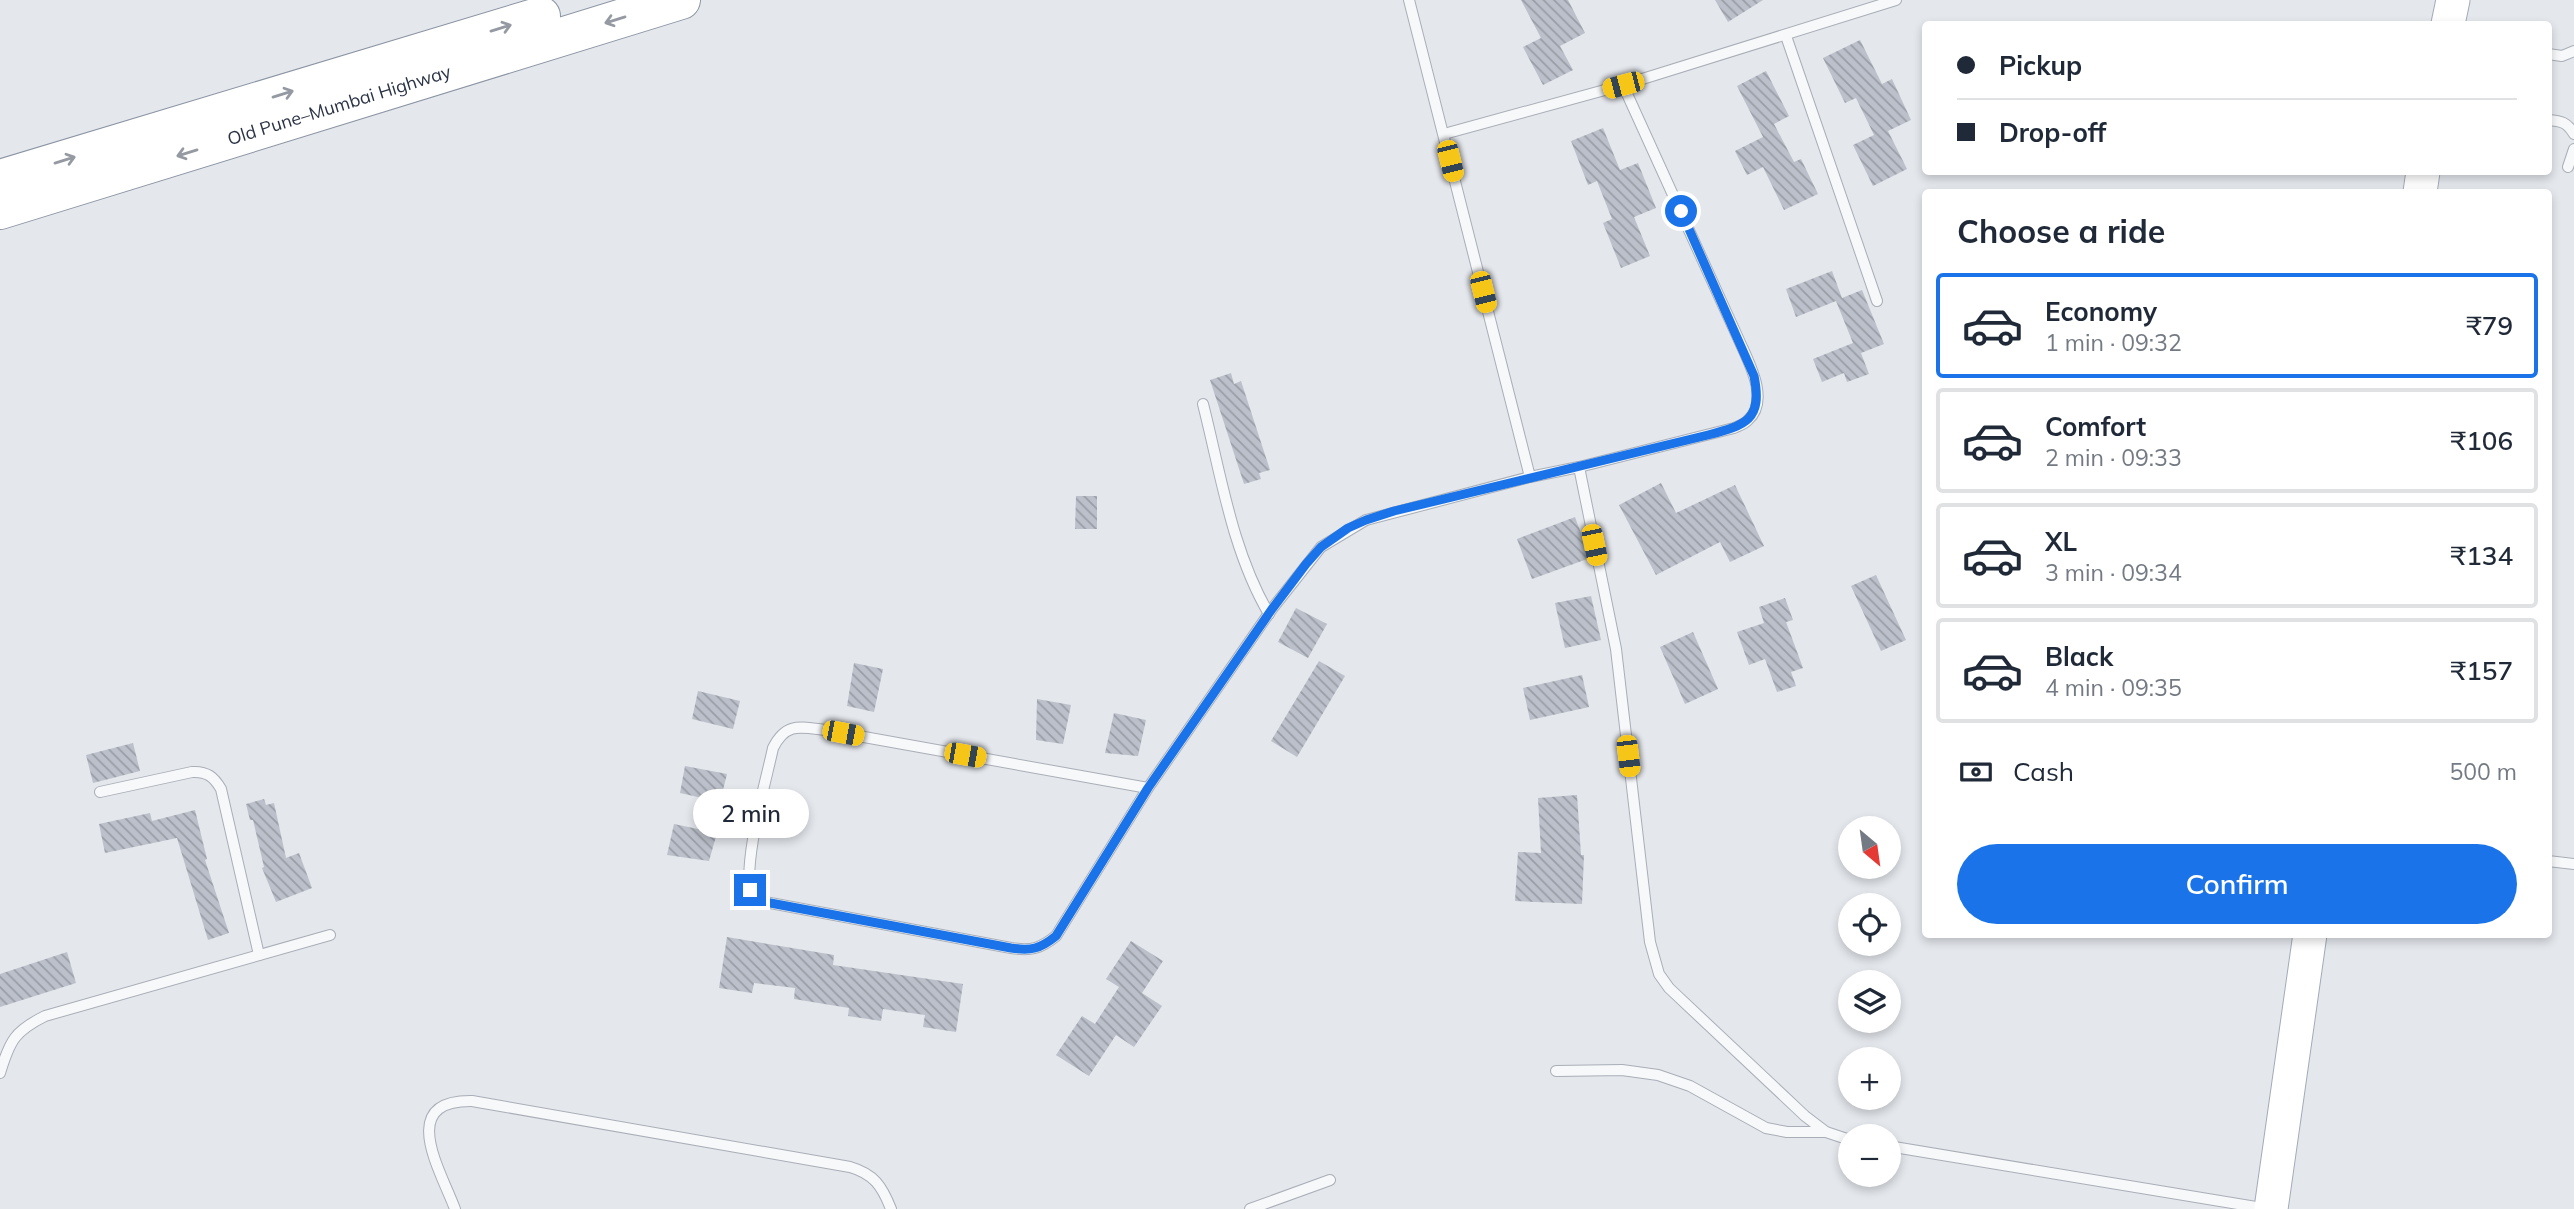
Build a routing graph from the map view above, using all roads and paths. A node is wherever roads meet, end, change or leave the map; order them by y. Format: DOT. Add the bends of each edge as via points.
graph roads {
  1 [pos="592,0"];
  2 [pos="681,0"];
  3 [pos="1409,0"];
  4 [pos="1896,0"];
  5 [pos="2453,0"];
  6 [pos="2449,21"];
  7 [pos="1786,36"];
  8 [pos="2574,51"];
  9 [pos="2552,55"];
  10 [pos="1623,85"];
  11 [pos="2552,120"];
  12 [pos="1444,134"];
  13 [pos="2574,134"];
  14 [pos="2574,149"];
  15 [pos="2568,167"];
  16 [pos="0,179"];
  17 [pos="0,210"];
  18 [pos="1877,301"];
  19 [pos="1203,404"];
  20 [pos="1579,467"];
  21 [pos="1530,477"];
  22 [pos="1269,614"];
  23 [pos="1148,788"];
  24 [pos="100,792"];
  25 [pos="2552,861"];
  26 [pos="2574,864"];
  27 [pos="330,935"];
  28 [pos="2309,938"];
  29 [pos="259,955"];
  30 [pos="1556,1071"];
  31 [pos="0,1073"];
  32 [pos="1826,1132"];
  33 [pos="1838,1136"];
  34 [pos="1901,1148"];
  35 [pos="1330,1180"];
  36 [pos="455,1209"];
  37 [pos="891,1209"];
  38 [pos="1250,1209"];
  39 [pos="2271,1209"];
  16 -- 1 [label="highway, Old Pune–Mumbai Highway, one-way"];
  2 -- 17 [label="highway, Old Pune–Mumbai Highway, one-way"];
  3 -- 12 [label="lane"];
  4 -- 7 [label="lane"];
  5 -- 6 [label="main road"];
  7 -- 10 [label="lane"];
  7 -- 18 [label="lane"];
  8 -- 9 [label="lane"];
  10 -- 12 [label="lane"];
  10 -- 20 [label="lane" via="1738,338 1758,396 1749,420 1734,428"];
  11 -- 13 [label="lane" via="2563,121"];
  12 -- 21 [label="lane"];
  14 -- 15 [label="lane"];
  19 -- 22 [label="lane" via="1239,548"];
  20 -- 21 [label="lane"];
  20 -- 32 [label="lane" via="1616,649 1650,942 1659,974"];
  21 -- 22 [label="lane" via="1394,511 1348,528 1321,547"];
  22 -- 23 [label="lane"];
  23 -- 23 [label="lane" via="1056,936 1029,951 765,902 752,897 750,890 752,850 773,748 789,729 825,730"];
  24 -- 29 [label="lane" via="192,772 203,771 215,778 226,806"];
  25 -- 26 [label="lane"];
  27 -- 29 [label="lane"];
  28 -- 39 [label="main road"];
  29 -- 31 [label="lane" via="45,1016 22,1027 8,1044"];
  30 -- 32 [label="lane" via="1622,1070 1658,1075 1690,1086 1766,1128"];
  32 -- 33 [label="lane"];
  34 -- 39 [label="lane"];
  35 -- 38 [label="lane"];
  36 -- 37 [label="lane" via="429,1138 429,1122 438,1109 452,1101 850,1167 875,1178"];
}
